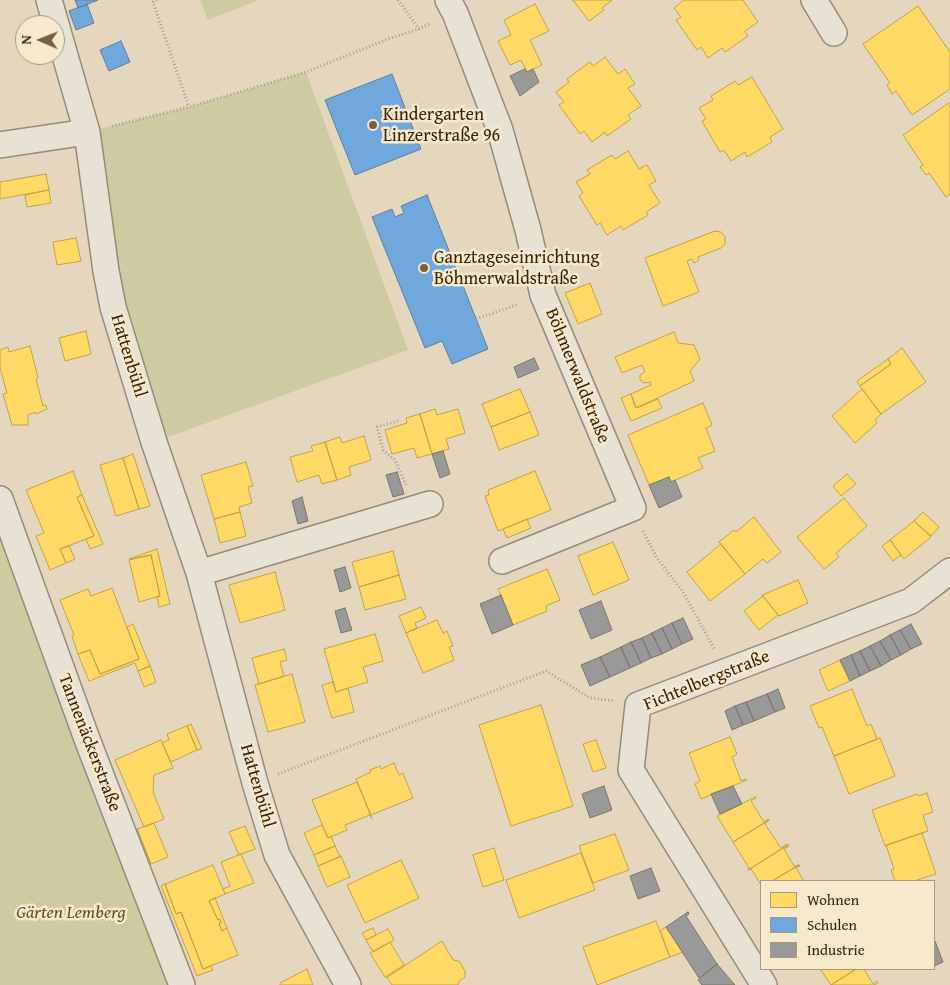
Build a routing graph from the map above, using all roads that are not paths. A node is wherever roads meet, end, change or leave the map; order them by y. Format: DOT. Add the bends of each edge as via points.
graph roads {
  1 [pos="48,0"];
  2 [pos="814,0"];
  3 [pos="458,4"];
  4 [pos="834,33"];
  5 [pos="87,132"];
  6 [pos="0,145"];
  7 [pos="0,499"];
  8 [pos="424,506"];
  9 [pos="502,561"];
  10 [pos="950,571"];
  11 [pos="199,573"];
  12 [pos="182,985"];
  13 [pos="348,985"];
  14 [pos="764,985"];
  1 -- 5 [label="street, Hattenbühl"];
  2 -- 4 [label="street"];
  3 -- 9 [label="street, Böhmerwaldstraße" via="500,130 544,295 632,508"];
  5 -- 6 [label="street"];
  5 -- 11 [label="street, Hattenbühl" via="113,307 154,442"];
  7 -- 12 [label="street, Tannenäckerstraße" via="87,739"];
  8 -- 11 [label="street"];
  10 -- 14 [label="street, Fichtelbergstraße" via="911,600 638,705 631,770"];
  11 -- 13 [label="street, Hattenbühl" via="277,855"];
}
